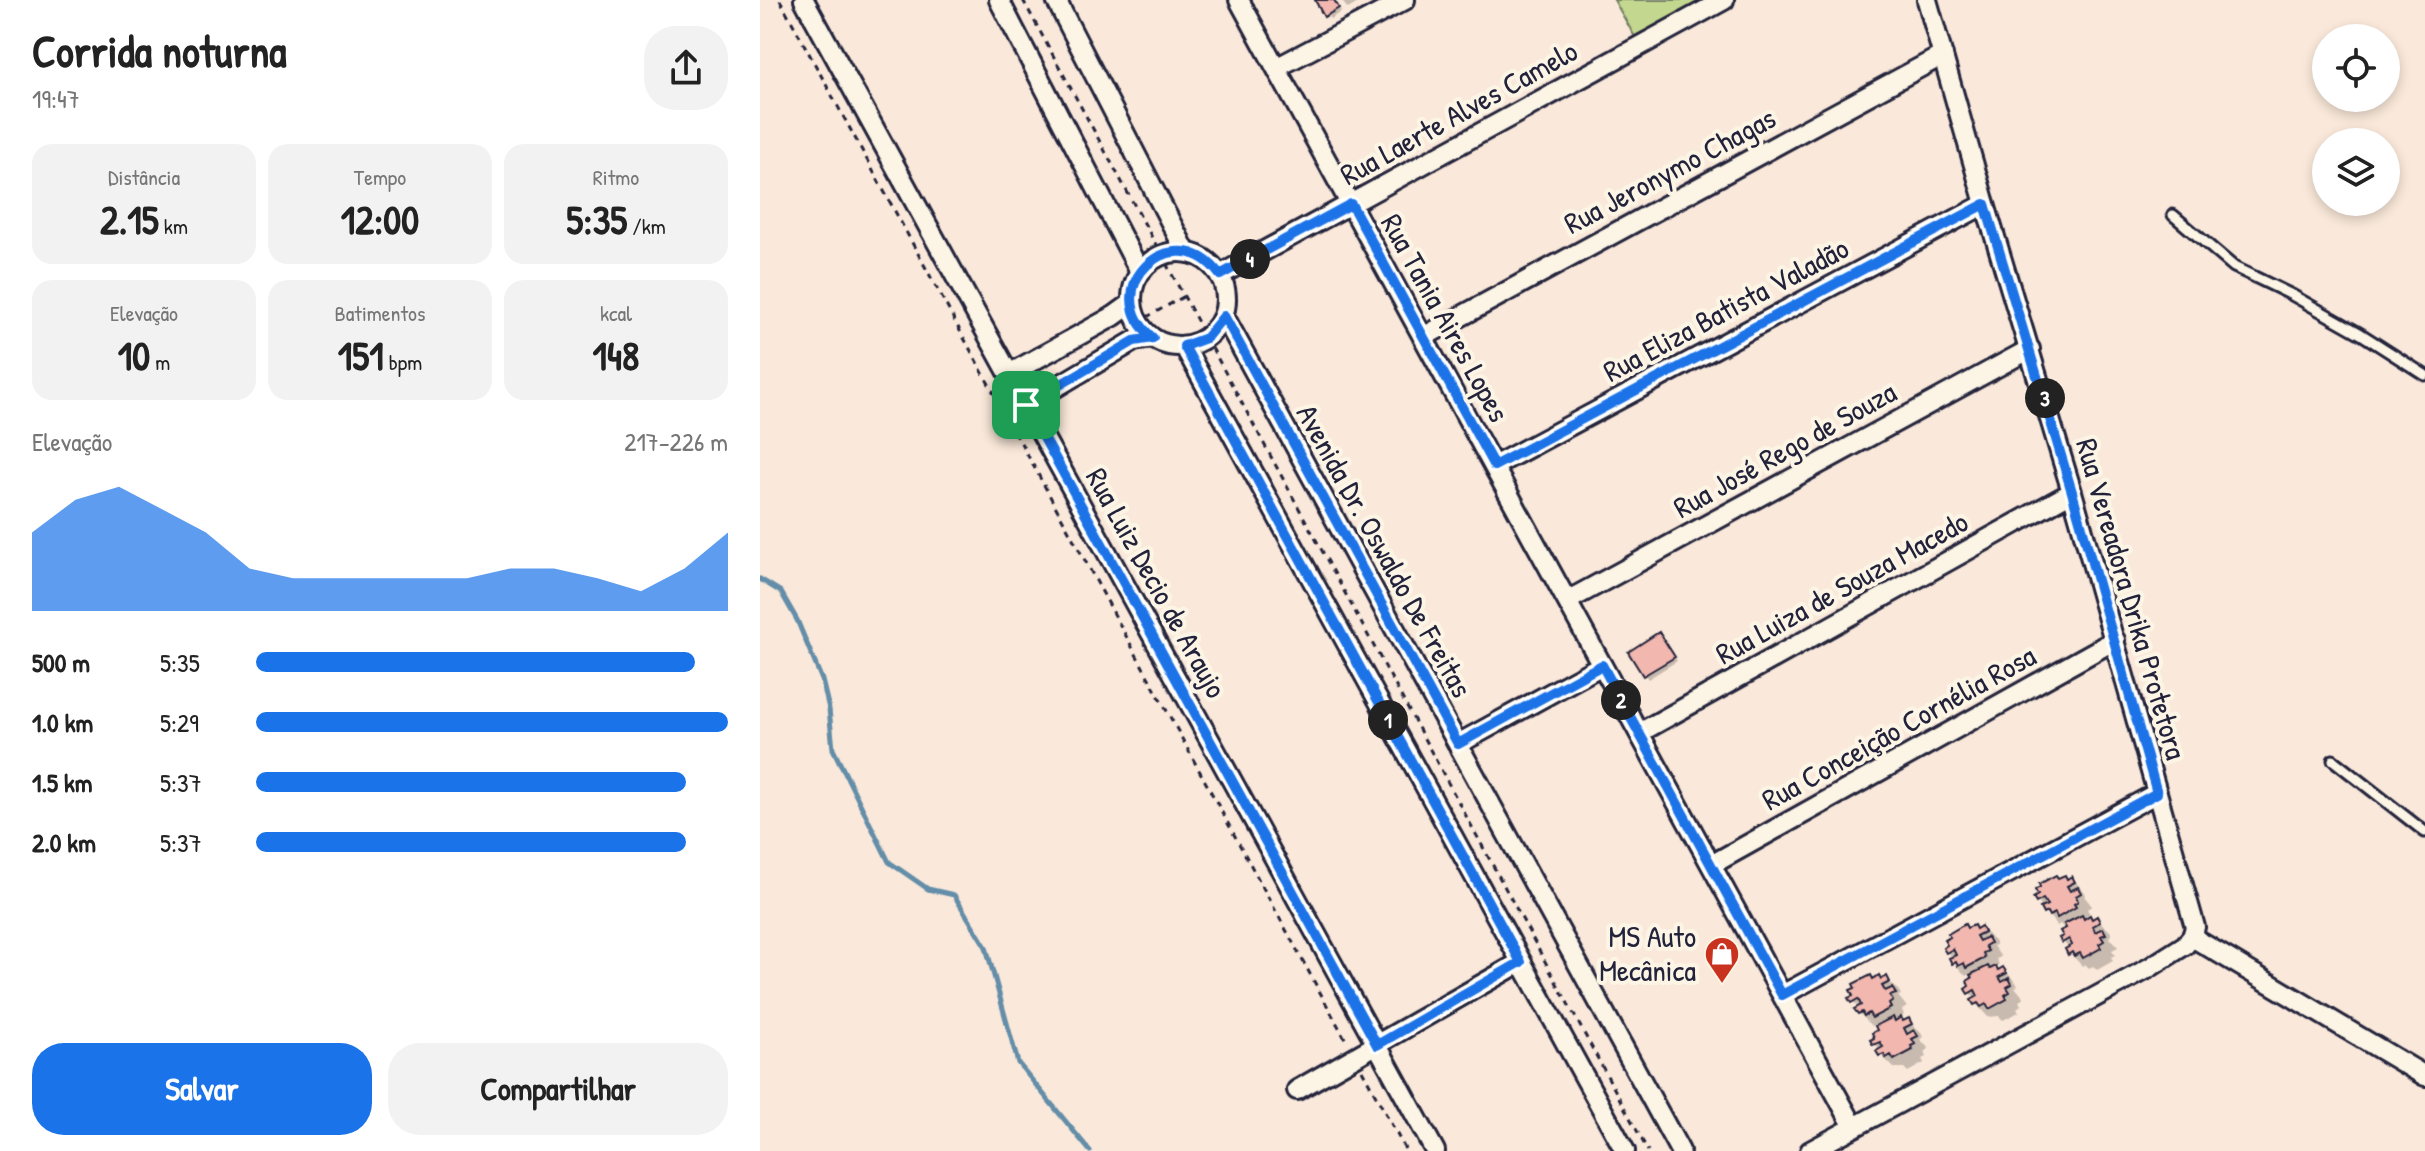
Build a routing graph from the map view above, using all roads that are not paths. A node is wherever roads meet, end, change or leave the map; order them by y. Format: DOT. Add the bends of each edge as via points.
graph roads {
  1 [pos="804,0"];
  2 [pos="999,0"];
  3 [pos="1056,0"];
  4 [pos="1239,0"];
  5 [pos="1405,0"];
  6 [pos="1724,0"];
  7 [pos="1927,0"];
  8 [pos="1943,55"];
  9 [pos="1276,68"];
  10 [pos="1351,204"];
  11 [pos="1985,204"];
  12 [pos="2173,215"];
  13 [pos="1186,252"];
  14 [pos="1140,272"];
  15 [pos="1220,275"];
  16 [pos="1132,303"];
  17 [pos="1224,316"];
  18 [pos="1423,337"];
  19 [pos="1153,338"];
  20 [pos="1184,346"];
  21 [pos="2030,349"];
  22 [pos="1009,374"];
  23 [pos="2425,375"];
  24 [pos="1026,405"];
  25 [pos="1494,466"];
  26 [pos="2072,492"];
  27 [pos="1567,601"];
  28 [pos="2115,640"];
  29 [pos="1602,665"];
  30 [pos="1639,733"];
  31 [pos="1458,744"];
  32 [pos="2333,760"];
  33 [pos="2157,793"];
  34 [pos="2425,832"];
  35 [pos="1711,865"];
  36 [pos="2192,937"];
  37 [pos="1521,962"];
  38 [pos="1782,995"];
  39 [pos="1377,1045"];
  40 [pos="2425,1076"];
  41 [pos="1297,1090"];
  42 [pos="1854,1127"];
  43 [pos="1435,1151"];
  44 [pos="1625,1151"];
  45 [pos="1680,1151"];
  46 [pos="1810,1151"];
  1 -- 22 [label="street, Rua Luiz Decio de Araujo"];
  2 -- 14 [label="street"];
  3 -- 13 [label="street"];
  4 -- 9 [label="street, Rua Tania Aires Lopes"];
  5 -- 9 [label="street"];
  6 -- 10 [label="street, Rua Laerte Alves Camelo"];
  7 -- 8 [label="street, Rua Vereadora Drika Protetora"];
  8 -- 11 [label="street, Rua Vereadora Drika Protetora"];
  8 -- 18 [label="street, Rua Jeronymo Chagas"];
  9 -- 10 [label="street, Rua Tania Aires Lopes"];
  10 -- 15 [label="street, Rua Laerte Alves Camelo"];
  10 -- 18 [label="street, Rua Tania Aires Lopes"];
  11 -- 21 [label="street, Rua Vereadora Drika Protetora"];
  11 -- 25 [label="street, Rua Eliza Batista Valadão"];
  12 -- 23 [label="lane" via="2234,267 2361,334"];
  13 -- 14 [label="street" via="1161,255"];
  13 -- 15 [label="street" via="1206,259"];
  14 -- 16 [label="street"];
  15 -- 17 [label="street" via="1227,295"];
  16 -- 19 [label="street" via="1138,322"];
  16 -- 22 [label="street"];
  17 -- 20 [label="street" via="1206,338"];
  17 -- 31 [label="street, Avenida Dr. Oswaldo De Freitas"];
  18 -- 25 [label="street, Rua Tania Aires Lopes"];
  19 -- 20 [label="street"];
  19 -- 24 [label="street" via="1134,341"];
  20 -- 37 [label="street"];
  21 -- 26 [label="street, Rua Vereadora Drika Protetora"];
  21 -- 27 [label="street, Rua José Rego de Souza"];
  22 -- 24 [label="street, Rua Luiz Decio de Araujo"];
  24 -- 39 [label="street, Rua Luiz Decio de Araujo"];
  25 -- 27 [label="street, Rua Tania Aires Lopes"];
  26 -- 28 [label="street, Rua Vereadora Drika Protetora"];
  26 -- 30 [label="street, Rua Luiza de Souza Macedo"];
  27 -- 29 [label="street, Rua Tania Aires Lopes"];
  28 -- 33 [label="street, Rua Vereadora Drika Protetora"];
  28 -- 35 [label="street, Rua Conceição Cornélia Rosa"];
  29 -- 30 [label="street, Rua Tania Aires Lopes"];
  29 -- 31 [label="street"];
  30 -- 35 [label="street, Rua Tania Aires Lopes"];
  31 -- 45 [label="street, Avenida Dr. Oswaldo De Freitas"];
  32 -- 34 [label="lane"];
  33 -- 36 [label="street, Rua Vereadora Drika Protetora" via="2195,927"];
  33 -- 38 [label="street"];
  35 -- 38 [label="street, Rua Tania Aires Lopes"];
  36 -- 40 [label="street"];
  36 -- 42 [label="street" via="2149,968"];
  37 -- 39 [label="street"];
  37 -- 44 [label="street"];
  38 -- 42 [label="street, Rua Tania Aires Lopes"];
  39 -- 41 [label="street"];
  39 -- 43 [label="street, Rua Luiz Decio de Araujo"];
  42 -- 46 [label="street"];
}
